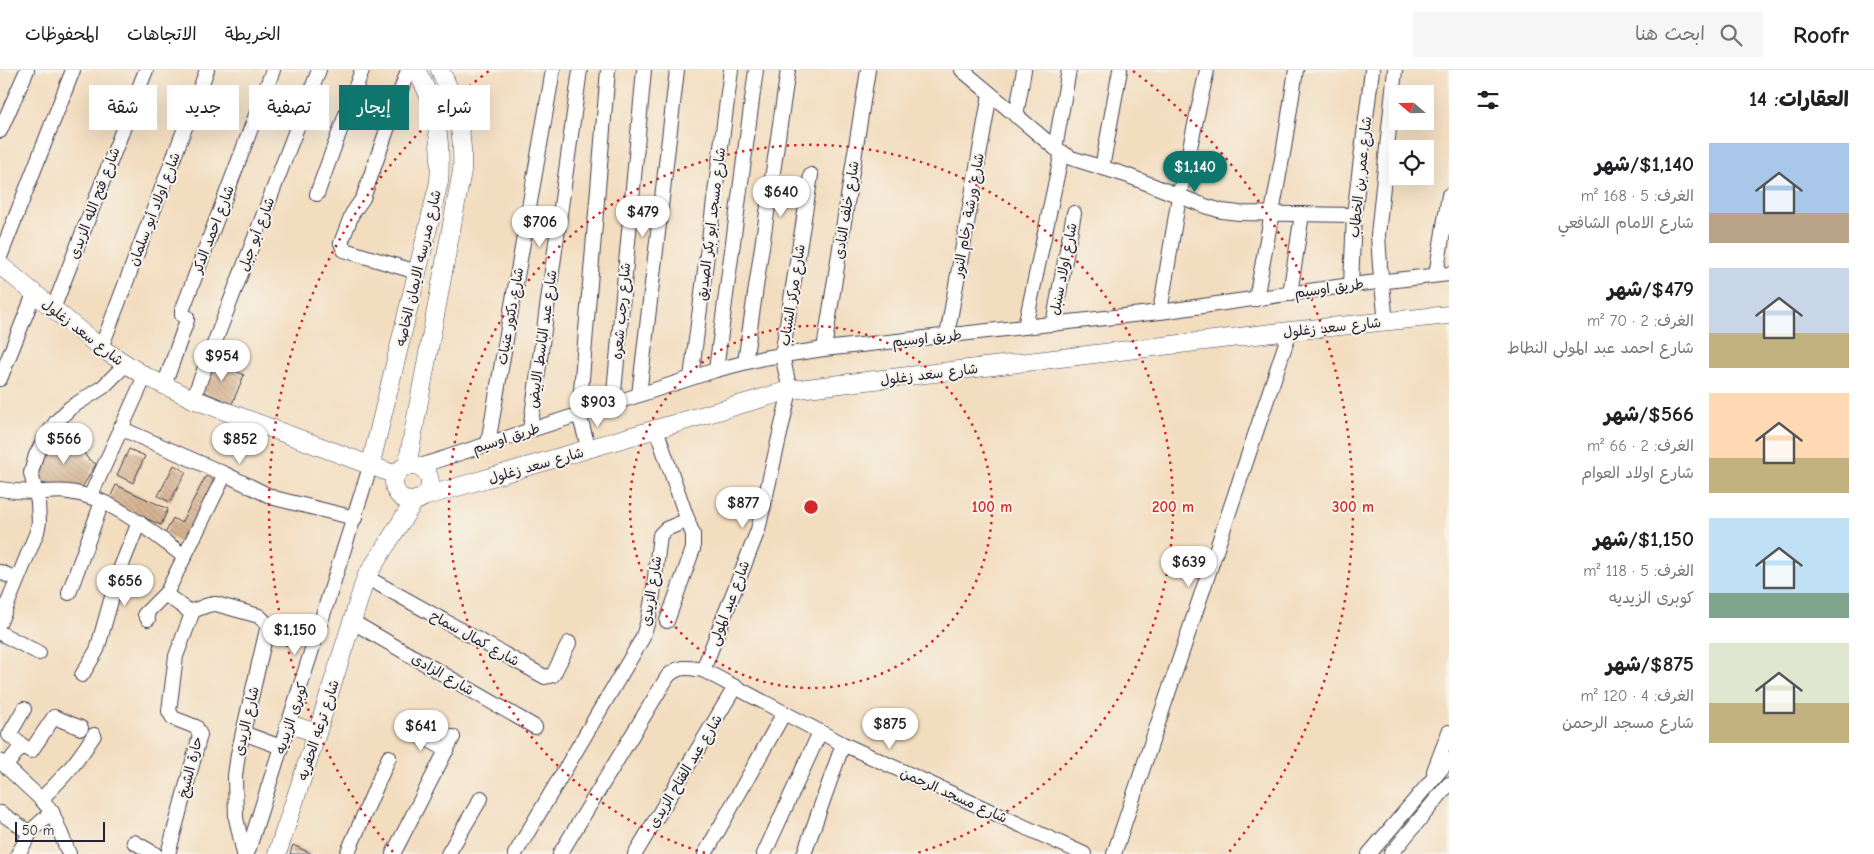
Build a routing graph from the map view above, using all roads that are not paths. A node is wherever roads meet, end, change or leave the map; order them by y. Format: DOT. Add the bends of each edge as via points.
graph roads {
  1 [pos="26,70"];
  2 [pos="73,70"];
  3 [pos="146,70"];
  4 [pos="207,70"];
  5 [pos="273,70"];
  6 [pos="319,70"];
  7 [pos="362,70"];
  8 [pos="408,70"];
  9 [pos="416,70"];
  10 [pos="440,70"];
  11 [pos="553,70"];
  12 [pos="580,70"];
  13 [pos="608,70"];
  14 [pos="644,70"];
  15 [pos="677,70"];
  16 [pos="731,70"];
  17 [pos="756,70"];
  18 [pos="788,70"];
  19 [pos="868,70"];
  20 [pos="962,70"];
  21 [pos="1024,70"];
  22 [pos="1069,70"];
  23 [pos="1120,70"];
  24 [pos="1207,70"];
  25 [pos="1296,70"];
  26 [pos="1372,70"];
  27 [pos="1395,70"];
  28 [pos="974,74"];
  29 [pos="990,94"];
  30 [pos="1016,116"];
  31 [pos="0,131"];
  32 [pos="1058,150"];
  33 [pos="1102,168"];
  34 [pos="811,175"];
  35 [pos="317,194"];
  36 [pos="1449,195"];
  37 [pos="1179,197"];
  38 [pos="1074,213"];
  39 [pos="1272,213"];
  40 [pos="1302,214"];
  41 [pos="1354,216"];
  42 [pos="0,257"];
  43 [pos="0,265"];
  44 [pos="417,272"];
  45 [pos="1443,274"];
  46 [pos="1351,285"];
  47 [pos="1382,288"];
  48 [pos="413,290"];
  49 [pos="34,294"];
  50 [pos="1290,294"];
  51 [pos="439,296"];
  52 [pos="1256,299"];
  53 [pos="53,309"];
  54 [pos="1160,312"];
  55 [pos="1449,315"];
  56 [pos="1386,316"];
  57 [pos="1053,324"];
  58 [pos="1025,327"];
  59 [pos="1290,331"];
  60 [pos="946,336"];
  61 [pos="101,348"];
  62 [pos="824,349"];
  63 [pos="782,355"];
  64 [pos="745,362"];
  65 [pos="125,365"];
  66 [pos="716,370"];
  67 [pos="145,376"];
  68 [pos="692,378"];
  69 [pos="0,379"];
  70 [pos="164,386"];
  71 [pos="790,390"];
  72 [pos="639,395"];
  73 [pos="193,399"];
  74 [pos="613,403"];
  75 [pos="579,414"];
  76 [pos="120,428"];
  77 [pos="656,429"];
  78 [pos="530,430"];
  79 [pos="488,443"];
  80 [pos="589,450"];
  81 [pos="370,467"];
  82 [pos="408,469"];
  83 [pos="225,474"];
  84 [pos="0,489"];
  85 [pos="36,492"];
  86 [pos="96,499"];
  87 [pos="419,499"];
  88 [pos="355,518"];
  89 [pos="688,520"];
  90 [pos="139,522"];
  91 [pos="184,556"];
  92 [pos="0,572"];
  93 [pos="366,577"];
  94 [pos="17,579"];
  95 [pos="167,592"];
  96 [pos="69,593"];
  97 [pos="193,611"];
  98 [pos="148,619"];
  99 [pos="351,621"];
  100 [pos="667,621"];
  101 [pos="0,622"];
  102 [pos="0,634"];
  103 [pos="569,642"];
  104 [pos="39,653"];
  105 [pos="697,669"];
  106 [pos="82,675"];
  107 [pos="735,687"];
  108 [pos="24,709"];
  109 [pos="784,713"];
  110 [pos="289,724"];
  111 [pos="535,727"];
  112 [pos="81,728"];
  113 [pos="410,730"];
  114 [pos="820,732"];
  115 [pos="1449,732"];
  116 [pos="243,733"];
  117 [pos="317,733"];
  118 [pos="94,735"];
  119 [pos="843,744"];
  120 [pos="21,745"];
  121 [pos="281,747"];
  122 [pos="389,757"];
  123 [pos="1449,760"];
  124 [pos="3,764"];
  125 [pos="1430,782"];
  126 [pos="1449,784"];
  127 [pos="481,798"];
  128 [pos="41,799"];
  129 [pos="52,812"];
  130 [pos="1,813"];
  131 [pos="30,833"];
  132 [pos="134,842"];
  133 [pos="18,854"];
  134 [pos="69,854"];
  135 [pos="155,854"];
  136 [pos="168,854"];
  137 [pos="245,854"];
  138 [pos="277,854"];
  139 [pos="347,854"];
  140 [pos="393,854"];
  141 [pos="448,854"];
  142 [pos="515,854"];
  143 [pos="560,854"];
  144 [pos="635,854"];
  145 [pos="705,854"];
  146 [pos="764,854"];
  147 [pos="804,854"];
  148 [pos="1084,854"];
  149 [pos="1114,854"];
  150 [pos="1369,854"];
  151 [pos="1391,854"];
  1 -- 31 [label="street"];
  2 -- 42 [label="street"];
  3 -- 53 [label="street, شارع فتح الله الزيدى"];
  4 -- 61 [label="street, شارع اولاد أبو سلمان"];
  5 -- 70 [label="street, شارع احمد الدكر" via="182,311 188,320"];
  6 -- 73 [label="street, شارع أبو جبل"];
  7 -- 35 [label="street"];
  8 -- 44 [label="street" via="342,247"];
  9 -- 44 [label="street, شارع مدرسه الايمان الخاصه" via="434,110 440,164 439,182"];
  10 -- 51 [label="street, شارع مدرسه الايمان الخاصه" via="454,102 463,153"];
  11 -- 79 [label="street, شارع دكتور عنيات"];
  12 -- 78 [label="street, شارع عبد الباسط الابيض"];
  13 -- 75 [label="street"];
  14 -- 74 [label="street, شارع رجب شعره"];
  15 -- 72 [label="street"];
  16 -- 68 [label="street, شارع مسجد ابو بكر الصديق"];
  17 -- 66 [label="street"];
  18 -- 64 [label="street"];
  19 -- 62 [label="street, شارع خلف النادى"];
  20 -- 28 [label="street"];
  21 -- 30 [label="street"];
  22 -- 32 [label="street"];
  23 -- 33 [label="street"];
  24 -- 37 [label="street"];
  25 -- 39 [label="street"];
  26 -- 41 [label="street, شارع عمر بن الخطاب"];
  27 -- 47 [label="street, شارع عمر بن الخطاب" via="1379,227"];
  28 -- 29 [label="street"];
  29 -- 30 [label="street"];
  29 -- 60 [label="street, شارع ورشة رخام النور"];
  30 -- 32 [label="street"];
  32 -- 33 [label="street"];
  32 -- 58 [label="street"];
  33 -- 37 [label="street"];
  34 -- 63 [label="street, شارع مركز الشباب"];
  36 -- 45 [label="street"];
  37 -- 39 [label="street" via="1222,211"];
  37 -- 54 [label="street"];
  38 -- 57 [label="street, شارع اولاد سنبل"];
  39 -- 40 [label="street"];
  39 -- 52 [label="street"];
  40 -- 41 [label="street"];
  40 -- 50 [label="street"];
  41 -- 46 [label="street, شارع عمر بن الخطاب"];
  43 -- 49 [label="street, شارع سعد زغلول"];
  44 -- 48 [label="street, شارع مدرسه الايمان الخاصه"];
  45 -- 47 [label="street, طريق اوسيم"];
  46 -- 47 [label="street, طريق اوسيم"];
  46 -- 50 [label="street, طريق اوسيم"];
  47 -- 56 [label="street, شارع عمر بن الخطاب"];
  48 -- 51 [label="street"];
  48 -- 81 [label="street, شارع مدرسه الايمان الخاصه"];
  49 -- 53 [label="street, شارع سعد زغلول"];
  49 -- 69 [label="street"];
  50 -- 52 [label="street, طريق اوسيم"];
  51 -- 82 [label="street, شارع مدرسه الايمان الخاصه"];
  52 -- 54 [label="street, طريق اوسيم"];
  53 -- 61 [label="street, شارع سعد زغلول"];
  54 -- 57 [label="street, طريق اوسيم"];
  55 -- 56 [label="street, شارع سعد زغلول"];
  56 -- 59 [label="street, شارع سعد زغلول"];
  57 -- 58 [label="street, طريق اوسيم"];
  58 -- 60 [label="street, طريق اوسيم"];
  59 -- 71 [label="street, شارع سعد زغلول"];
  59 -- 149 [label="street"];
  60 -- 62 [label="street, طريق اوسيم"];
  61 -- 65 [label="street, شارع سعد زغلول"];
  62 -- 63 [label="street, طريق اوسيم"];
  63 -- 64 [label="street, طريق اوسيم"];
  63 -- 71 [label="street"];
  64 -- 66 [label="street, طريق اوسيم"];
  65 -- 67 [label="street, شارع سعد زغلول"];
  65 -- 85 [label="street" via="104,387 70,408 56,422 36,455 31,473"];
  66 -- 68 [label="street, طريق اوسيم"];
  67 -- 70 [label="street, شارع سعد زغلول"];
  67 -- 76 [label="street"];
  68 -- 72 [label="street, طريق اوسيم"];
  70 -- 73 [label="street, شارع سعد زغلول"];
  71 -- 77 [label="street, شارع سعد زغلول"];
  71 -- 105 [label="street, شارع عبد المولى" via="758,530"];
  72 -- 74 [label="street, طريق اوسيم"];
  73 -- 81 [label="street, شارع سعد زغلول"];
  74 -- 75 [label="street, طريق اوسيم"];
  75 -- 78 [label="street, طريق اوسيم"];
  75 -- 80 [label="street"];
  76 -- 83 [label="street"];
  76 -- 86 [label="street"];
  77 -- 80 [label="street, شارع سعد زغلول"];
  77 -- 89 [label="street"];
  78 -- 79 [label="street, طريق اوسيم"];
  79 -- 82 [label="street, طريق اوسيم"];
  80 -- 87 [label="street, شارع سعد زغلول"];
  81 -- 82 [label="street, شارع سعد زغلول"];
  81 -- 88 [label="street, كوبرى الزيديه"];
  82 -- 87 [label="street" via="426,470 430,480 429,489"];
  82 -- 87 [label="street" via="395,486 400,495 409,500"];
  83 -- 88 [label="street" via="274,498"];
  83 -- 91 [label="street"];
  84 -- 85 [label="street"];
  85 -- 86 [label="street" via="71,492"];
  85 -- 94 [label="street" via="37,532"];
  86 -- 90 [label="street"];
  86 -- 96 [label="street"];
  87 -- 93 [label="street, شارع ترعه الحفريه"];
  88 -- 110 [label="street, كوبرى الزيديه"];
  89 -- 100 [label="street" via="693,534 692,549"];
  89 -- 142 [label="street, شارع الزيدى" via="666,529 660,536 653,594 642,639"];
  90 -- 91 [label="street"];
  90 -- 106 [label="street" via="119,572 97,650"];
  91 -- 95 [label="street"];
  92 -- 94 [label="street"];
  93 -- 99 [label="street, شارع ترعه الحفريه"];
  93 -- 103 [label="street, شارع كمال سماح" via="545,677 553,675"];
  94 -- 101 [label="street"];
  95 -- 97 [label="street" via="168,597"];
  95 -- 98 [label="street" via="145,614"];
  97 -- 116 [label="street, شارع الزيدى" via="216,604 259,616 267,624"];
  97 -- 136 [label="street, حارة الشيخ" via="176,656 169,711 173,718 196,726 200,735"];
  99 -- 111 [label="street, شارع الزادى"];
  99 -- 117 [label="street, شارع ترعه الحفريه"];
  102 -- 104 [label="street"];
  105 -- 107 [label="street, شارع مسجد الرحمن"];
  105 -- 143 [label="street" via="682,667 668,676"];
  107 -- 109 [label="street, شارع مسجد الرحمن"];
  107 -- 144 [label="street, شارع عبد الفتاح الزيدى"];
  108 -- 120 [label="street" via="9,735"];
  109 -- 114 [label="street, شارع مسجد الرحمن"];
  109 -- 145 [label="street"];
  110 -- 117 [label="street"];
  110 -- 121 [label="street, كوبرى الزيديه"];
  112 -- 120 [label="street" via="54,717 31,752"];
  113 -- 140 [label="street" via="450,743"];
  114 -- 119 [label="street, شارع مسجد الرحمن"];
  114 -- 146 [label="street"];
  115 -- 125 [label="street"];
  116 -- 121 [label="street"];
  116 -- 137 [label="street, شارع الزيدى" via="235,776 235,797 236,818"];
  117 -- 138 [label="street, شارع ترعه الحفريه"];
  118 -- 128 [label="street" via="69,772"];
  119 -- 147 [label="street"];
  119 -- 148 [label="street, شارع مسجد الرحمن"];
  120 -- 124 [label="street"];
  121 -- 137 [label="street, كوبرى الزيديه"];
  122 -- 139 [label="street"];
  123 -- 125 [label="street"];
  124 -- 128 [label="street"];
  125 -- 150 [label="street"];
  126 -- 151 [label="street"];
  127 -- 141 [label="street"];
  128 -- 129 [label="street"];
  129 -- 131 [label="street"];
  129 -- 134 [label="street"];
  130 -- 131 [label="street"];
  131 -- 133 [label="street"];
  132 -- 135 [label="street"];
}
